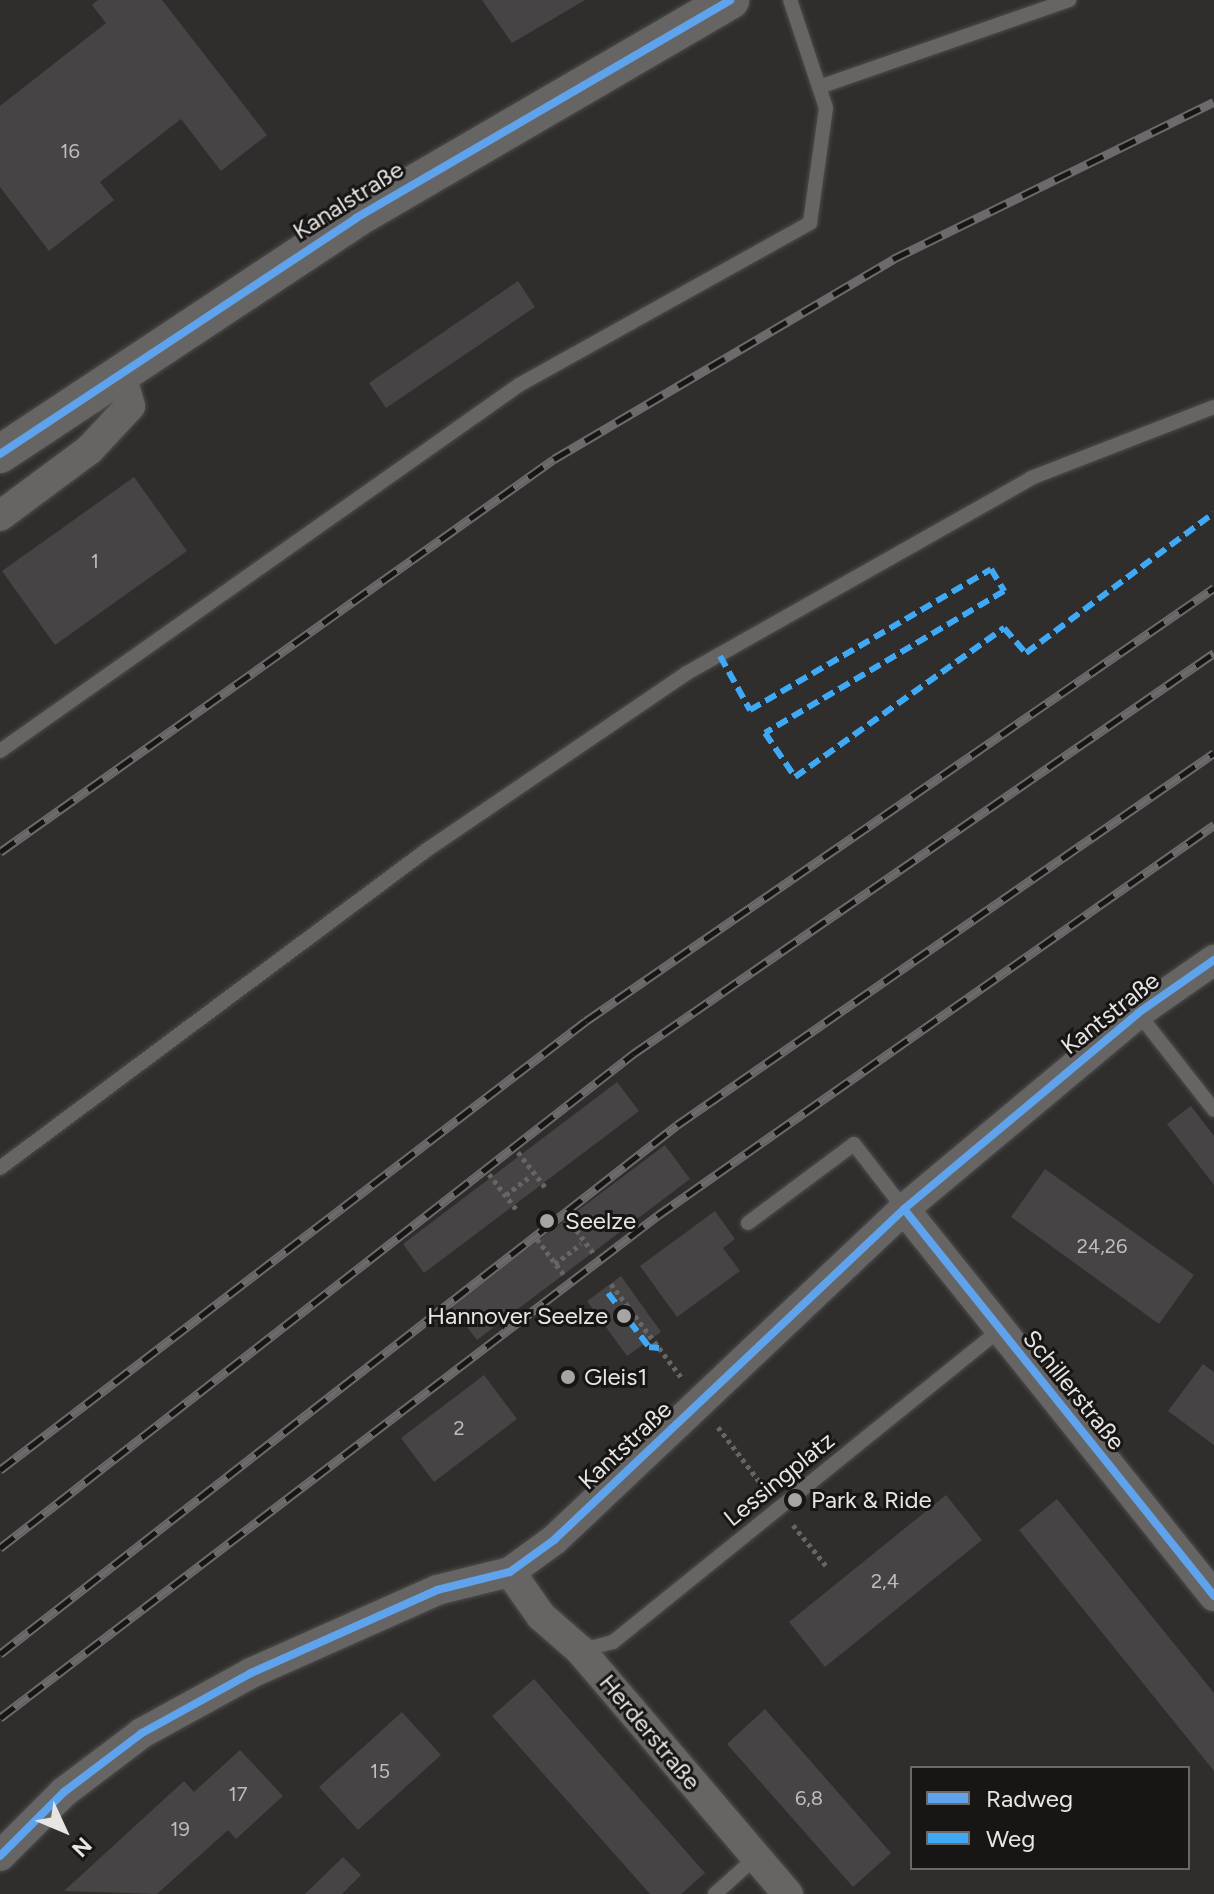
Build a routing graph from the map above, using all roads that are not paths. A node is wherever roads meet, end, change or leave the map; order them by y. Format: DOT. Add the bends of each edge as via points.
graph roads {
  1 [pos="730,0"];
  2 [pos="790,0"];
  3 [pos="1069,0"];
  4 [pos="819,87"];
  5 [pos="120,370"];
  6 [pos="1214,407"];
  7 [pos="4,447"];
  8 [pos="0,516"];
  9 [pos="0,751"];
  10 [pos="1214,960"];
  11 [pos="1138,1013"];
  12 [pos="1214,1110"];
  13 [pos="0,1168"];
  14 [pos="904,1209"];
  15 [pos="748,1223"];
  16 [pos="1000,1330"];
  17 [pos="510,1572"];
  18 [pos="1214,1596"];
  19 [pos="580,1650"];
  20 [pos="0,1856"];
  21 [pos="755,1858"];
  22 [pos="715,1894"];
  23 [pos="788,1894"];
  1 -- 5 [label="street, Kanalstraße" via="356,218"];
  2 -- 4 [label="lane"];
  3 -- 4 [label="lane"];
  4 -- 9 [label="lane" via="826,108 810,223 519,385"];
  5 -- 7 [label="street, Kanalstraße"];
  5 -- 8 [label="street" via="130,406 89,450"];
  6 -- 13 [label="lane" via="1031,478 687,673 428,849"];
  10 -- 11 [label="street, Kantstraße"];
  11 -- 12 [label="lane, Kantstraße"];
  11 -- 14 [label="street, Kantstraße"];
  14 -- 15 [label="lane" via="854,1144"];
  14 -- 16 [label="street, Schillerstraße"];
  14 -- 17 [label="street, Kantstraße"];
  16 -- 18 [label="street, Schillerstraße"];
  16 -- 19 [label="lane, Lessingplatz" via="613,1642"];
  17 -- 19 [label="street, Herderstraße" via="541,1616"];
  17 -- 20 [label="street, Kantstraße" via="437,1590 251,1673 142,1733 64,1792"];
  19 -- 21 [label="street, Herderstraße"];
  21 -- 22 [label="lane"];
  21 -- 23 [label="street, Herderstraße"];
}
